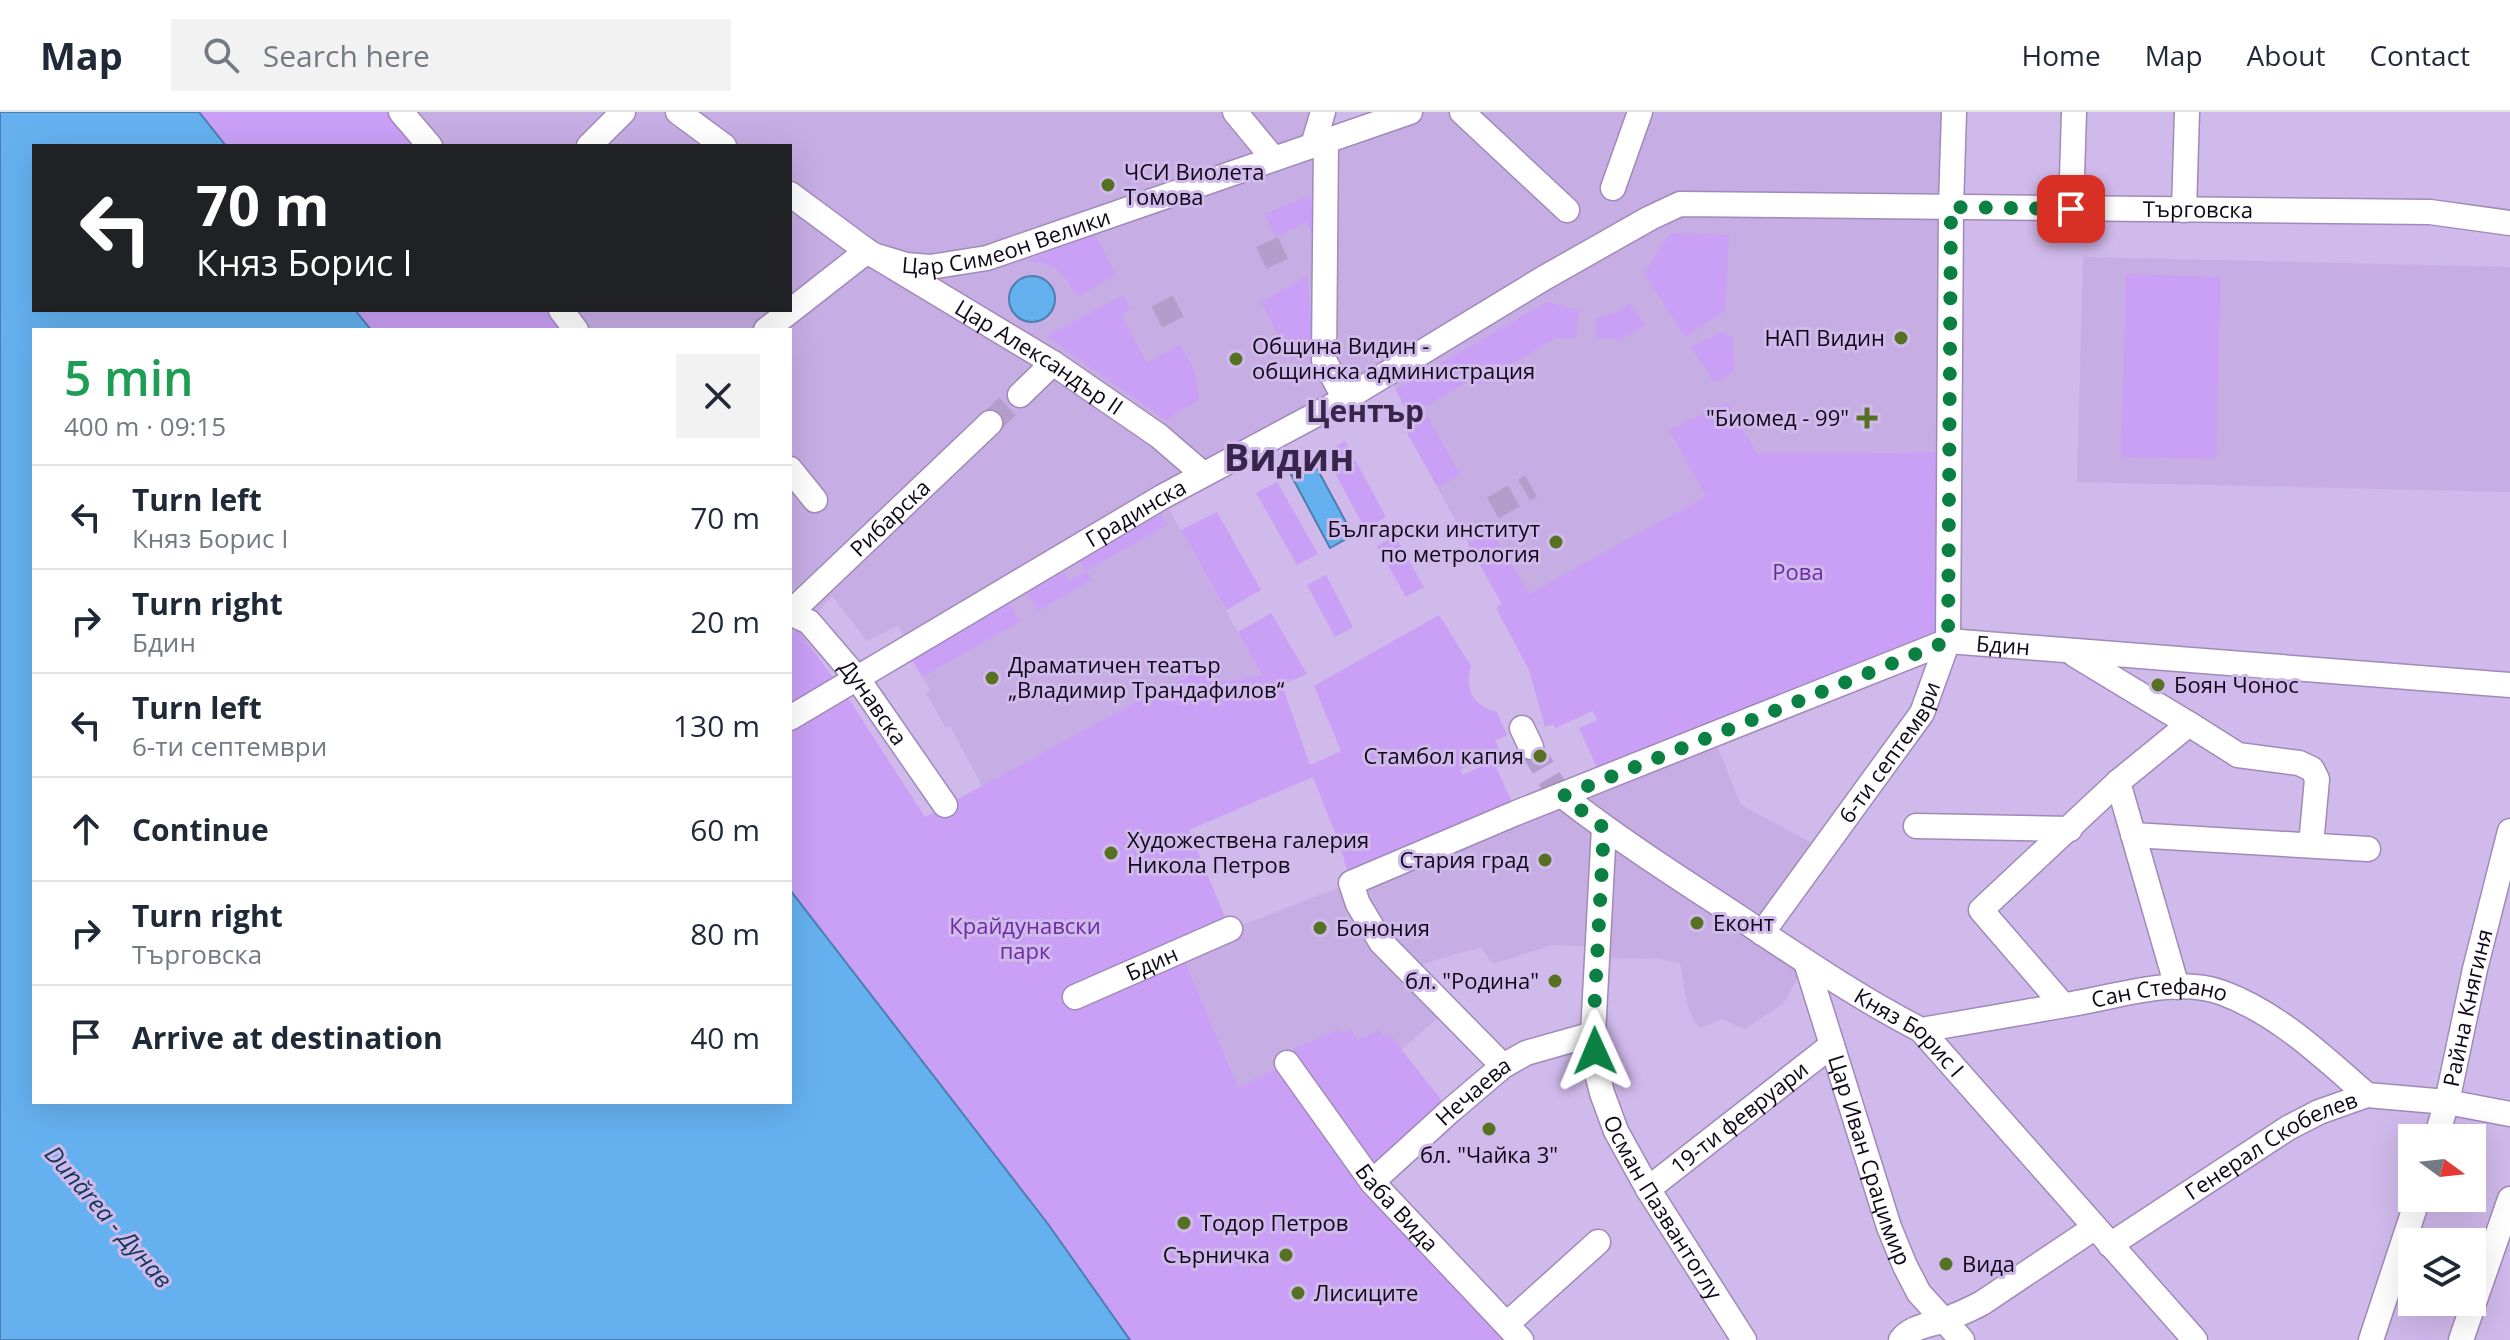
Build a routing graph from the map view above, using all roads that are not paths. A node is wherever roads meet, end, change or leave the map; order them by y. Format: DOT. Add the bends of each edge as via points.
graph roads {
  1 [pos="401,112"];
  2 [pos="623,112"];
  3 [pos="678,112"];
  4 [pos="1235,112"];
  5 [pos="1323,112"];
  6 [pos="1410,112"];
  7 [pos="1462,112"];
  8 [pos="1640,112"];
  9 [pos="1954,112"];
  10 [pos="2187,112"];
  11 [pos="2074,121"];
  12 [pos="1320,143"];
  13 [pos="428,144"];
  14 [pos="591,144"];
  15 [pos="721,144"];
  16 [pos="1273,158"];
  17 [pos="1613,188"];
  18 [pos="792,195"];
  19 [pos="1951,207"];
  20 [pos="2071,209"];
  21 [pos="1567,210"];
  22 [pos="2184,210"];
  23 [pos="1650,218"];
  24 [pos="2510,223"];
  25 [pos="870,253"];
  26 [pos="792,310"];
  27 [pos="790,312"];
  28 [pos="769,328"];
  29 [pos="1053,363"];
  30 [pos="1020,395"];
  31 [pos="1345,399"];
  32 [pos="990,423"];
  33 [pos="792,471"];
  34 [pos="1203,474"];
  35 [pos="815,500"];
  36 [pos="796,616"];
  37 [pos="1948,641"];
  38 [pos="2070,652"];
  39 [pos="857,678"];
  40 [pos="2510,685"];
  41 [pos="792,717"];
  42 [pos="2189,724"];
  43 [pos="2118,782"];
  44 [pos="1560,794"];
  45 [pos="945,805"];
  46 [pos="1916,826"];
  47 [pos="1604,828"];
  48 [pos="2070,829"];
  49 [pos="2510,831"];
  50 [pos="2133,835"];
  51 [pos="2311,845"];
  52 [pos="2368,849"];
  53 [pos="1230,929"];
  54 [pos="1762,933"];
  55 [pos="1806,962"];
  56 [pos="2177,987"];
  57 [pos="1075,997"];
  58 [pos="2063,1005"];
  59 [pos="1921,1030"];
  60 [pos="1593,1034"];
  61 [pos="1832,1045"];
  62 [pos="1287,1063"];
  63 [pos="1503,1066"];
  64 [pos="2367,1095"];
  65 [pos="2447,1102"];
  66 [pos="2510,1114"];
  67 [pos="2440,1124"];
  68 [pos="1372,1182"];
  69 [pos="1648,1189"];
  70 [pos="2510,1199"];
  71 [pos="2413,1212"];
  72 [pos="2102,1236"];
  73 [pos="1598,1242"];
  74 [pos="1944,1320"];
  75 [pos="1514,1332"];
  76 [pos="1744,1340"];
  77 [pos="1901,1340"];
  78 [pos="1962,1340"];
  79 [pos="2195,1340"];
  80 [pos="2371,1340"];
  81 [pos="2461,1340"];
  1 -- 13 [label="street"];
  2 -- 14 [label="street"];
  3 -- 15 [label="street"];
  4 -- 16 [label="street"];
  5 -- 12 [label="street"];
  6 -- 12 [label="street, Цар Симеон Велики"];
  7 -- 21 [label="street"];
  8 -- 17 [label="street"];
  9 -- 19 [label="street, 6-ти септември"];
  10 -- 22 [label="street"];
  11 -- 20 [label="street"];
  12 -- 16 [label="street, Цар Симеон Велики"];
  12 -- 31 [label="street" via="1324,360"];
  16 -- 25 [label="street, Цар Симеон Велики" via="987,258 930,267"];
  18 -- 25 [label="street, Цар Александър II"];
  19 -- 20 [label="street, Търговска"];
  19 -- 23 [label="street, Търговска" via="1680,204"];
  19 -- 37 [label="street, 6-ти септември"];
  20 -- 22 [label="street, Търговска"];
  22 -- 24 [label="street, Търговска" via="2430,212"];
  23 -- 31 [label="street, Градинска"];
  25 -- 26 [label="street"];
  25 -- 29 [label="street, Цар Александър II"];
  27 -- 28 [label="street"];
  29 -- 30 [label="street"];
  29 -- 34 [label="street, Цар Александър II" via="1159,436"];
  31 -- 34 [label="street, Градинска"];
  32 -- 36 [label="street, Рибарска"];
  33 -- 35 [label="street"];
  34 -- 39 [label="street, Градинска"];
  36 -- 39 [label="street, Дунавска"];
  37 -- 38 [label="street, Бдин"];
  37 -- 44 [label="street, Бдин"];
  37 -- 54 [label="street, 6-ти септември" via="1922,713"];
  38 -- 40 [label="street, Бдин"];
  38 -- 42 [label="street"];
  39 -- 41 [label="street, Градинска"];
  39 -- 45 [label="street, Дунавска"];
  42 -- 43 [label="street"];
  42 -- 51 [label="street" via="2238,755 2312,769 2317,779"];
  43 -- 48 [label="street"];
  43 -- 50 [label="street"];
  44 -- 47 [label="street, Княз Борис I"];
  44 -- 63 [label="street, Бдин" via="1351,883 1381,942"];
  46 -- 48 [label="street"];
  47 -- 54 [label="street, Княз Борис I"];
  47 -- 60 [label="street, Осман Пазвантоглу"];
  48 -- 58 [label="street" via="1981,910"];
  49 -- 65 [label="street, Райна Княгиня"];
  50 -- 51 [label="street"];
  50 -- 56 [label="street"];
  51 -- 52 [label="street"];
  53 -- 57 [label="street, Бдин"];
  54 -- 55 [label="street, Княз Борис I"];
  55 -- 59 [label="street, Княз Борис I"];
  55 -- 61 [label="street, Цар Иван Срацимир"];
  56 -- 58 [label="street, Сан Стефано"];
  56 -- 64 [label="street, Сан Стефано" via="2220,992 2269,1015"];
  58 -- 59 [label="street, Сан Стефано"];
  59 -- 72 [label="street, Княз Борис I"];
  60 -- 63 [label="street, Нечаева" via="1526,1053"];
  60 -- 69 [label="street, Осман Пазвантоглу" via="1602,1093"];
  61 -- 69 [label="street, 19-ти февруари"];
  61 -- 74 [label="street, Цар Иван Срацимир" via="1889,1227 1919,1293"];
  62 -- 68 [label="street, Баба Вида"];
  63 -- 68 [label="street, Нечаева"];
  64 -- 65 [label="street, Генерал Скобелев"];
  64 -- 72 [label="street, Генерал Скобелев" via="2288,1128"];
  65 -- 66 [label="street, Генерал Скобелев"];
  65 -- 67 [label="street, Райна Княгиня"];
  68 -- 75 [label="street, Баба Вида"];
  69 -- 76 [label="street, Осман Пазвантоглу"];
  70 -- 81 [label="street"];
  71 -- 80 [label="street"];
  72 -- 74 [label="street, Генерал Скобелев"];
  72 -- 79 [label="street, Княз Борис I"];
  73 -- 75 [label="street"];
  74 -- 77 [label="street, Генерал Скобелев" via="1918,1327"];
  74 -- 78 [label="street, Цар Иван Срацимир"];
}
